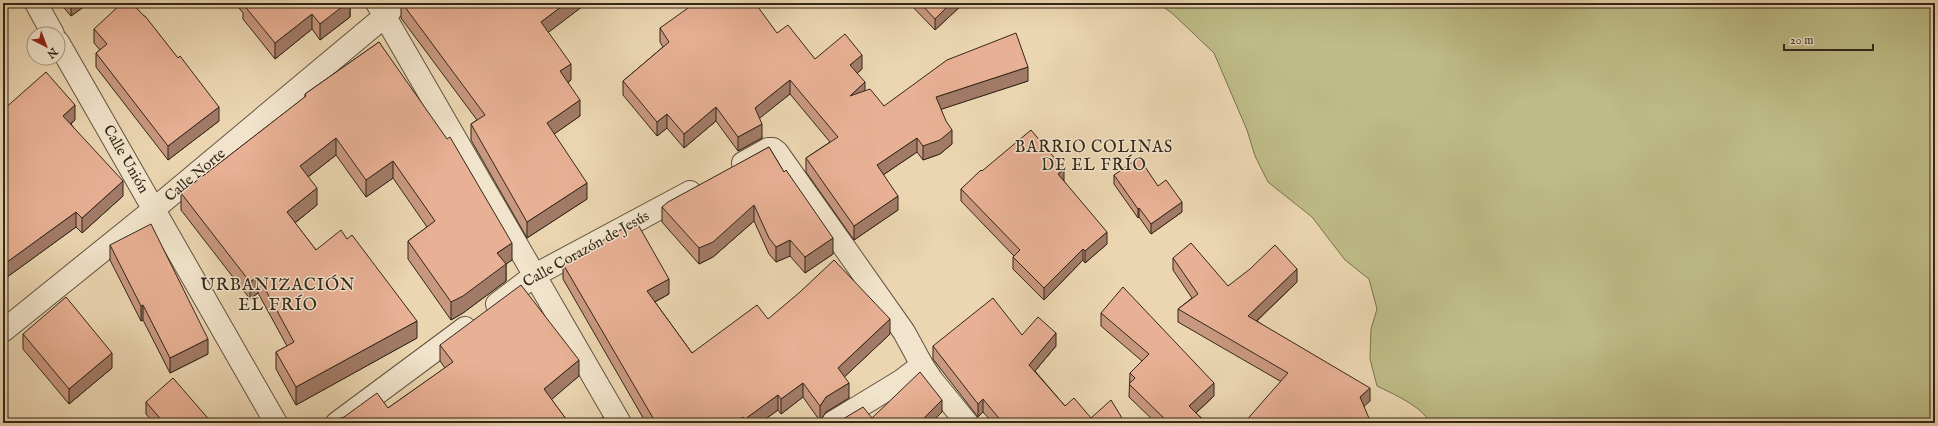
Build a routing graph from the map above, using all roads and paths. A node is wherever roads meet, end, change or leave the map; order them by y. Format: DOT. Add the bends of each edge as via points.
graph roads {
  1 [pos="36,3"];
  2 [pos="386,7"];
  3 [pos="49,26"];
  4 [pos="66,56"];
  5 [pos="727,172"];
  6 [pos="707,183"];
  7 [pos="154,209"];
  8 [pos="535,275"];
  9 [pos="3,331"];
  10 [pos="922,365"];
  11 [pos="276,423"];
  12 [pos="337,423"];
  13 [pos="620,423"];
  14 [pos="832,423"];
  15 [pos="967,423"];
  1 -- 3 [label="street"];
  2 -- 7 [label="street, Calle Norte"];
  2 -- 8 [label="street"];
  4 -- 7 [label="street, Calle Unión"];
  5 -- 10 [label="street" via="768,149 777,152 904,332"];
  6 -- 8 [label="street, Calle Corazón de Jesús"];
  7 -- 9 [label="street, Calle Norte"];
  7 -- 11 [label="street, Calle Unión"];
  8 -- 12 [label="street, Calle Corazón de Jesús"];
  8 -- 13 [label="street"];
  10 -- 14 [label="street" via="901,381"];
  10 -- 15 [label="street"];
}
